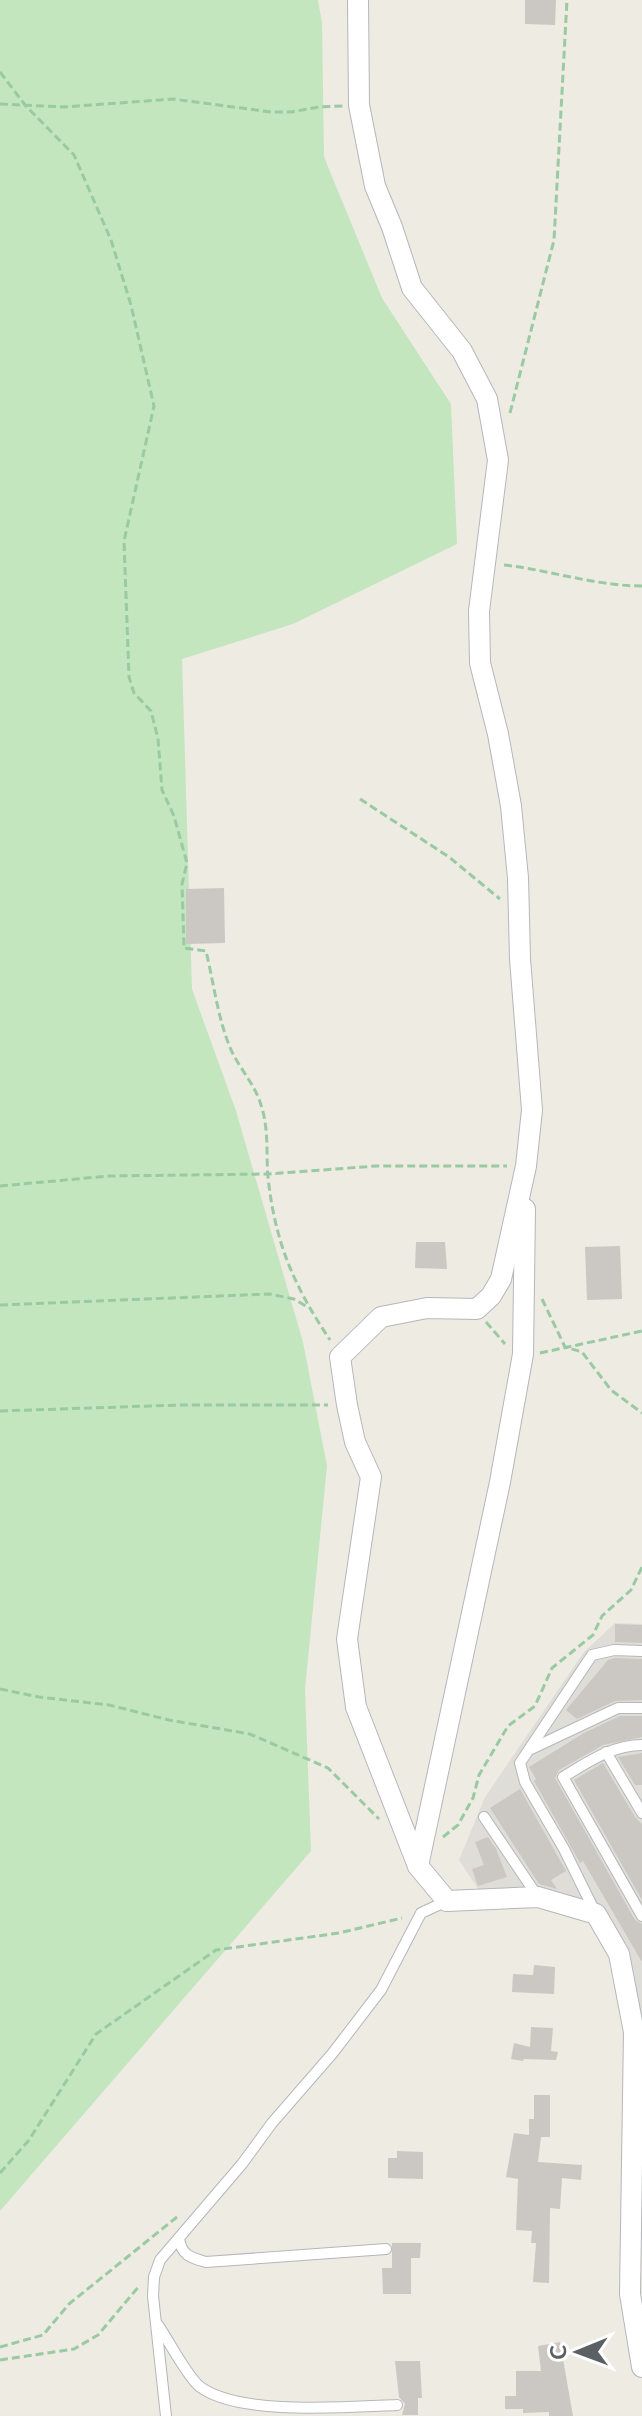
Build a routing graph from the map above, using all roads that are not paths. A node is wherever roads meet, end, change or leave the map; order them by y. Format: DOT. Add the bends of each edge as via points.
graph roads {
  1 [pos="358,0"];
  2 [pos="526,1166"];
  3 [pos="642,1651"];
  4 [pos="642,1708"];
  5 [pos="642,1745"];
  6 [pos="529,1750"];
  7 [pos="606,1752"];
  8 [pos="637,1796"];
  9 [pos="642,1813"];
  10 [pos="484,1817"];
  11 [pos="418,1866"];
  12 [pos="538,1897"];
  13 [pos="447,1901"];
  14 [pos="596,1914"];
  15 [pos="642,1916"];
  16 [pos="179,2238"];
  17 [pos="386,2249"];
  18 [pos="157,2323"];
  19 [pos="642,2367"];
  20 [pos="397,2405"];
  21 [pos="166,2416"];
  1 -- 2 [label="street" via="359,105 375,186 412,288 462,351 487,399 498,460 479,611 480,663 511,806 518,878 532,1110"];
  2 -- 11 [label="street" via="523,1354"];
  2 -- 11 [label="street" via="501,1279 491,1296 477,1309 427,1308 381,1317 340,1357 355,1442 371,1477 347,1639 356,1707"];
  3 -- 6 [label="lane" via="592,1655"];
  4 -- 6 [label="lane" via="618,1708"];
  5 -- 7 [label="lane"];
  6 -- 14 [label="lane" via="520,1763 525,1782"];
  7 -- 8 [label="lane"];
  7 -- 15 [label="lane" via="563,1777"];
  8 -- 9 [label="lane"];
  10 -- 12 [label="lane"];
  11 -- 13 [label="street"];
  12 -- 13 [label="street"];
  12 -- 14 [label="street"];
  13 -- 16 [label="lane" via="421,1913 381,1990"];
  14 -- 19 [label="street" via="619,1954 634,2032 630,2294"];
  16 -- 17 [label="lane" via="189,2258 206,2262"];
  16 -- 18 [label="lane" via="160,2260 154,2277"];
  18 -- 20 [label="lane" via="199,2386 228,2405 257,2410"];
  18 -- 21 [label="lane"];
}
